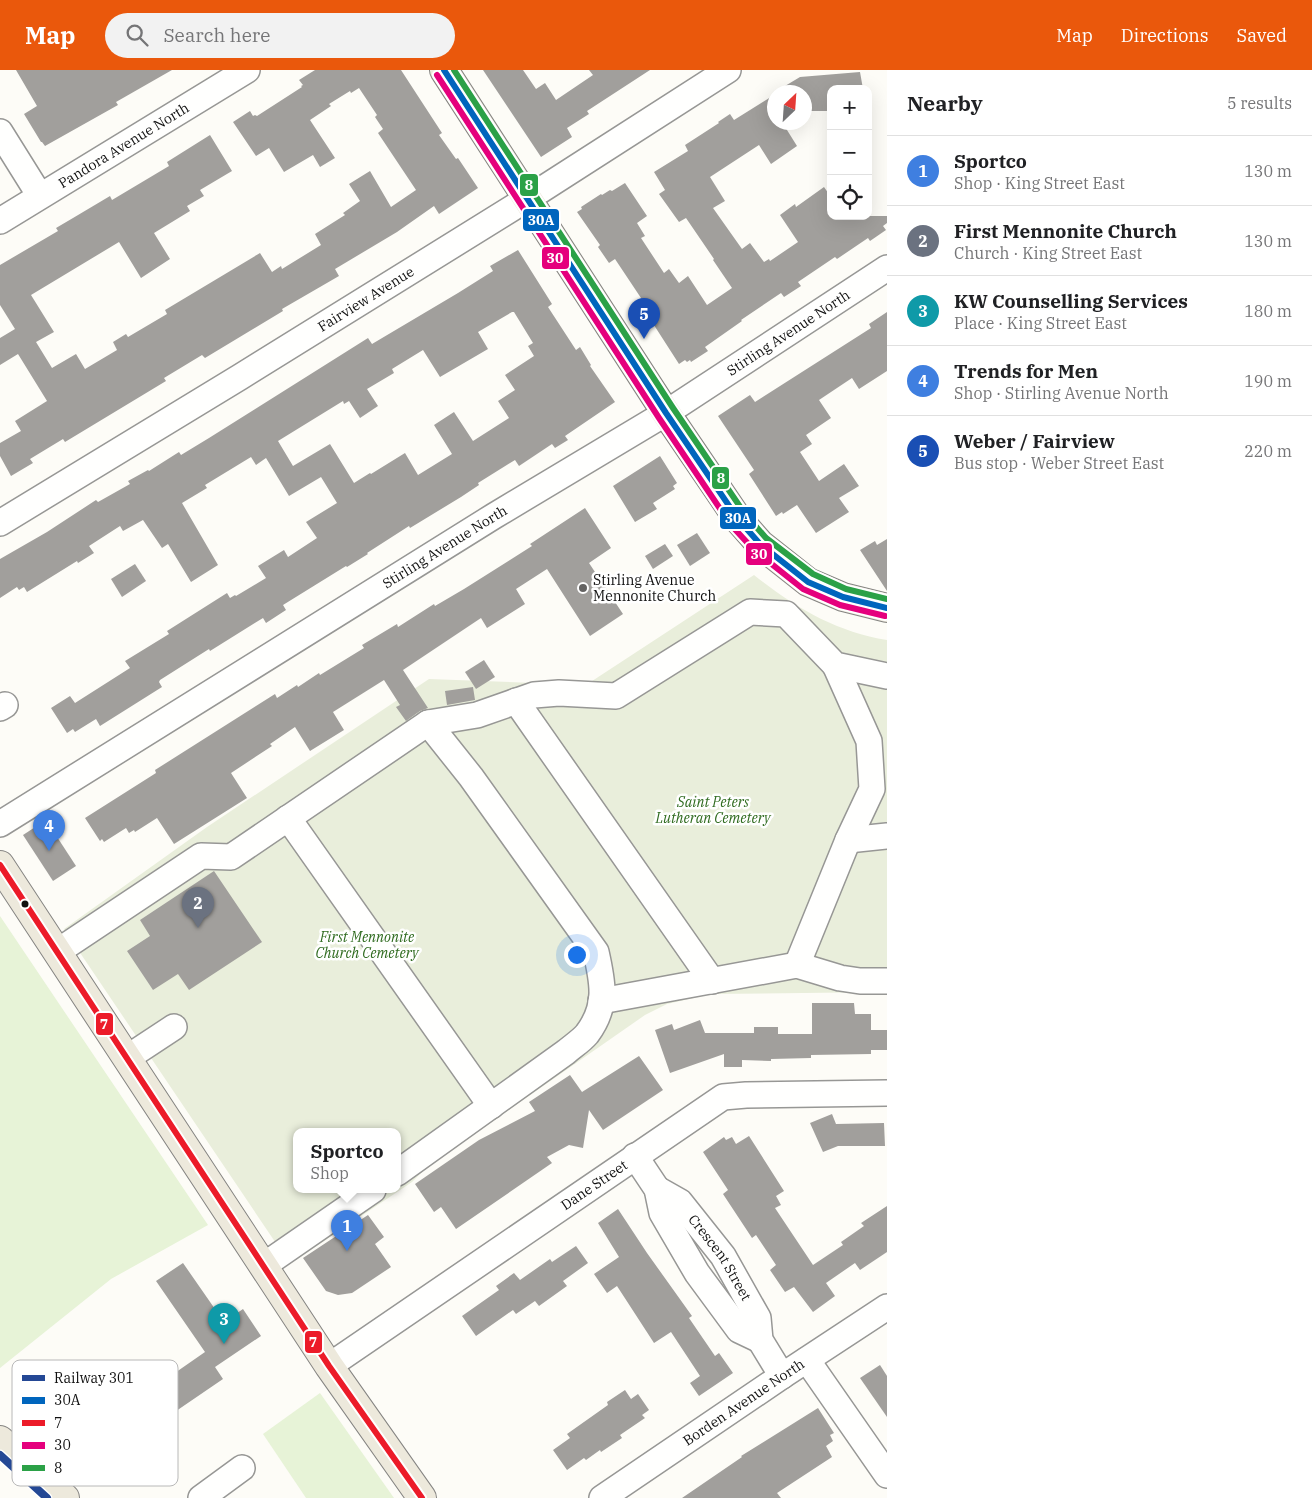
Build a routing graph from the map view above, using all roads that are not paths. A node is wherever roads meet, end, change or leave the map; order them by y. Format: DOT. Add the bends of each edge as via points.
graph roads {
  1 [pos="247,70"];
  2 [pos="444,70"];
  3 [pos="728,70"];
  4 [pos="0,132"];
  5 [pos="40,196"];
  6 [pos="527,199"];
  7 [pos="0,221"];
  8 [pos="887,268"];
  9 [pos="666,413"];
  10 [pos="0,523"];
  11 [pos="887,608"];
  12 [pos="835,665"];
  13 [pos="887,676"];
  14 [pos="516,701"];
  15 [pos="428,724"];
  16 [pos="288,818"];
  17 [pos="0,824"];
  18 [pos="887,836"];
  19 [pos="848,840"];
  20 [pos="0,865"];
  21 [pos="57,952"];
  22 [pos="797,965"];
  23 [pos="712,981"];
  24 [pos="887,981"];
  25 [pos="601,1001"];
  26 [pos="174,1027"];
  27 [pos="127,1058"];
  28 [pos="887,1093"];
  29 [pos="491,1106"];
  30 [pos="634,1156"];
  31 [pos="401,1169"];
  32 [pos="369,1193"];
  33 [pos="263,1266"];
  34 [pos="887,1307"];
  35 [pos="807,1360"];
  36 [pos="329,1366"];
  37 [pos="782,1376"];
  38 [pos="0,1440"];
  39 [pos="12,1451"];
  40 [pos="242,1468"];
  41 [pos="887,1475"];
  42 [pos="52,1486"];
  43 [pos="65,1498"];
  44 [pos="201,1498"];
  45 [pos="422,1498"];
  46 [pos="602,1498"];
  1 -- 5 [label="street, Pandora Avenue North"];
  2 -- 6 [label="main road"];
  3 -- 6 [label="street, Fairview Avenue"];
  4 -- 5 [label="street"];
  5 -- 7 [label="street, Pandora Avenue North"];
  6 -- 9 [label="main road"];
  6 -- 10 [label="street, Fairview Avenue"];
  8 -- 9 [label="street, Stirling Avenue North"];
  9 -- 11 [label="main road" via="738,519 760,544 808,582 843,597"];
  9 -- 17 [label="street, Stirling Avenue North" via="494,516"];
  12 -- 13 [label="street"];
  12 -- 14 [label="street" via="786,614 750,612 616,696 559,693 534,695"];
  12 -- 19 [label="street" via="869,741 872,789"];
  14 -- 15 [label="street" via="477,715"];
  14 -- 23 [label="street"];
  15 -- 16 [label="street"];
  15 -- 25 [label="street" via="471,777 596,952 603,982"];
  16 -- 21 [label="street" via="231,857 201,856"];
  16 -- 29 [label="street"];
  18 -- 19 [label="street"];
  19 -- 22 [label="street"];
  20 -- 21 [label="main road"];
  21 -- 27 [label="main road"];
  22 -- 23 [label="street"];
  22 -- 24 [label="street" via="840,978"];
  23 -- 25 [label="street"];
  25 -- 29 [label="street" via="601,1010 587,1034"];
  26 -- 27 [label="street"];
  27 -- 33 [label="main road"];
  28 -- 30 [label="street, Dane Street" via="724,1097"];
  29 -- 31 [label="street"];
  30 -- 36 [label="street, Dane Street"];
  30 -- 37 [label="street, Crescent Street" via="657,1189 680,1202 723,1256 758,1318 760,1340"];
  32 -- 33 [label="street"];
  33 -- 36 [label="main road"];
  34 -- 35 [label="street, Borden Avenue North"];
  35 -- 37 [label="street, Borden Avenue North"];
  35 -- 41 [label="street"];
  36 -- 45 [label="main road"];
  37 -- 46 [label="street, Borden Avenue North"];
  38 -- 39 [label="main road"];
  40 -- 44 [label="street"];
  42 -- 43 [label="main road"];
}
